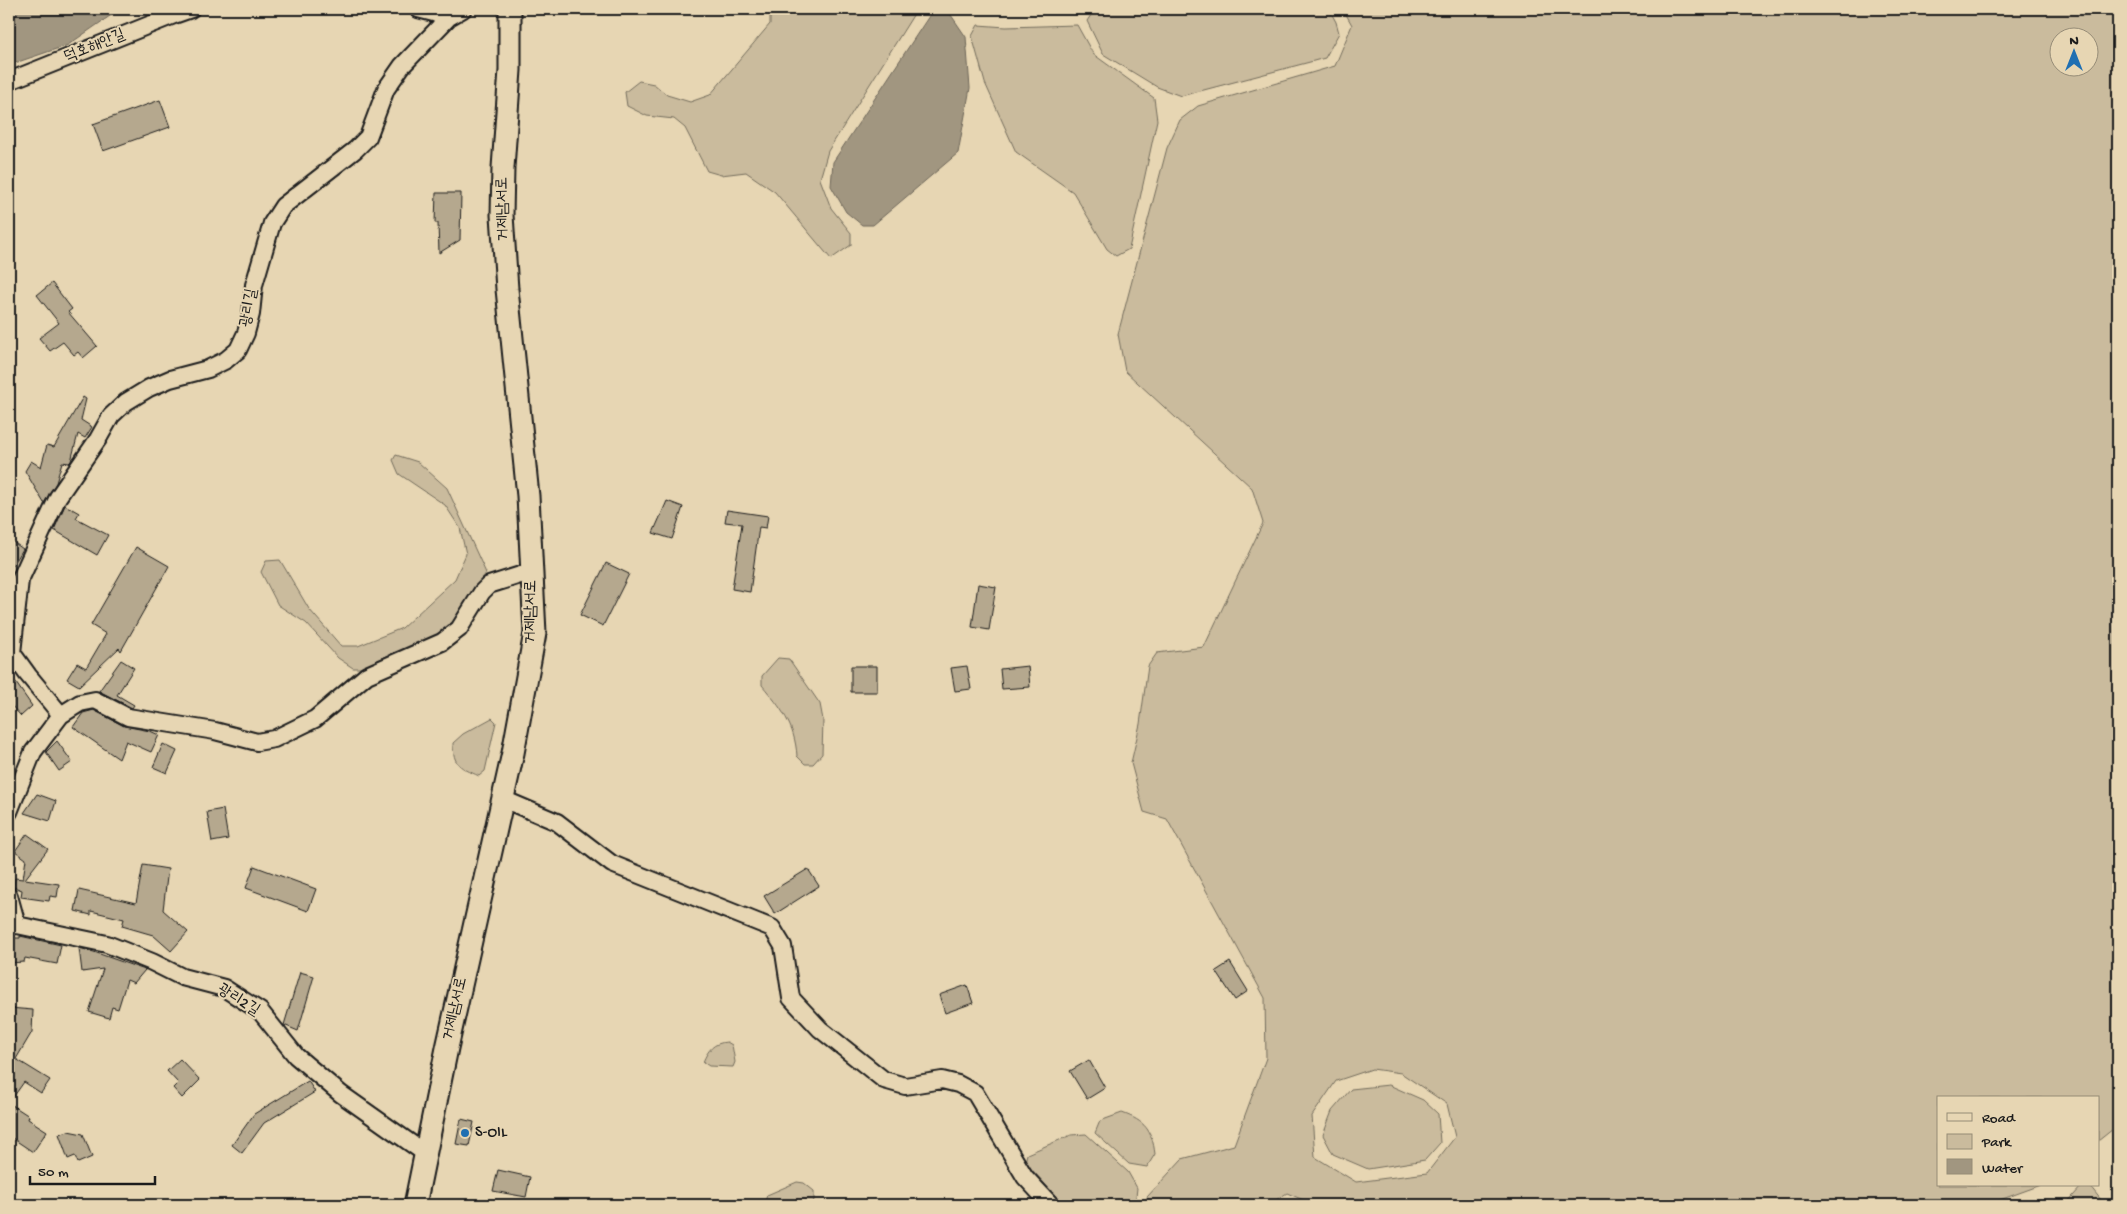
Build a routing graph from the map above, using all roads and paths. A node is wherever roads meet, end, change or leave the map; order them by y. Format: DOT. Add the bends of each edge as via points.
graph roads {
  1 [pos="191,9"];
  2 [pos="418,9"];
  3 [pos="510,9"];
  4 [pos="175,12"];
  5 [pos="456,13"];
  6 [pos="9,81"];
  7 [pos="533,571"];
  8 [pos="14,577"];
  9 [pos="11,654"];
  10 [pos="61,715"];
  11 [pos="503,799"];
  12 [pos="9,812"];
  13 [pos="9,896"];
  14 [pos="13,926"];
  15 [pos="426,1154"];
  16 [pos="415,1205"];
  17 [pos="1051,1205"];
  1 -- 4 [label="street, 덕호해안길"];
  2 -- 5 [label="street"];
  3 -- 7 [label="main road, 거제남서로" via="502,215"];
  4 -- 6 [label="street, 덕호해안길"];
  5 -- 8 [label="street, 광리길" via="402,66 386,90 368,137 282,206 272,223 254,285 246,334 238,350 208,369 149,388 111,416 58,497"];
  7 -- 10 [label="street" via="489,585 459,629 442,642 367,675 315,718 274,739 257,742 215,731 128,717 95,700 80,703"];
  7 -- 11 [label="main road, 거제남서로" via="535,633"];
  8 -- 9 [label="street, 광리길"];
  9 -- 10 [label="street"];
  10 -- 12 [label="street" via="33,752"];
  11 -- 15 [label="main road, 거제남서로"];
  11 -- 17 [label="street" via="557,822 612,864 772,928 783,946 791,998 820,1029 884,1080 905,1086 942,1080 975,1093 1025,1177"];
  13 -- 14 [label="street"];
  14 -- 15 [label="street, 광리2길" via="107,944 182,977 224,988 260,1011 296,1056 341,1094"];
  15 -- 16 [label="main road, 거제남서로"];
}
